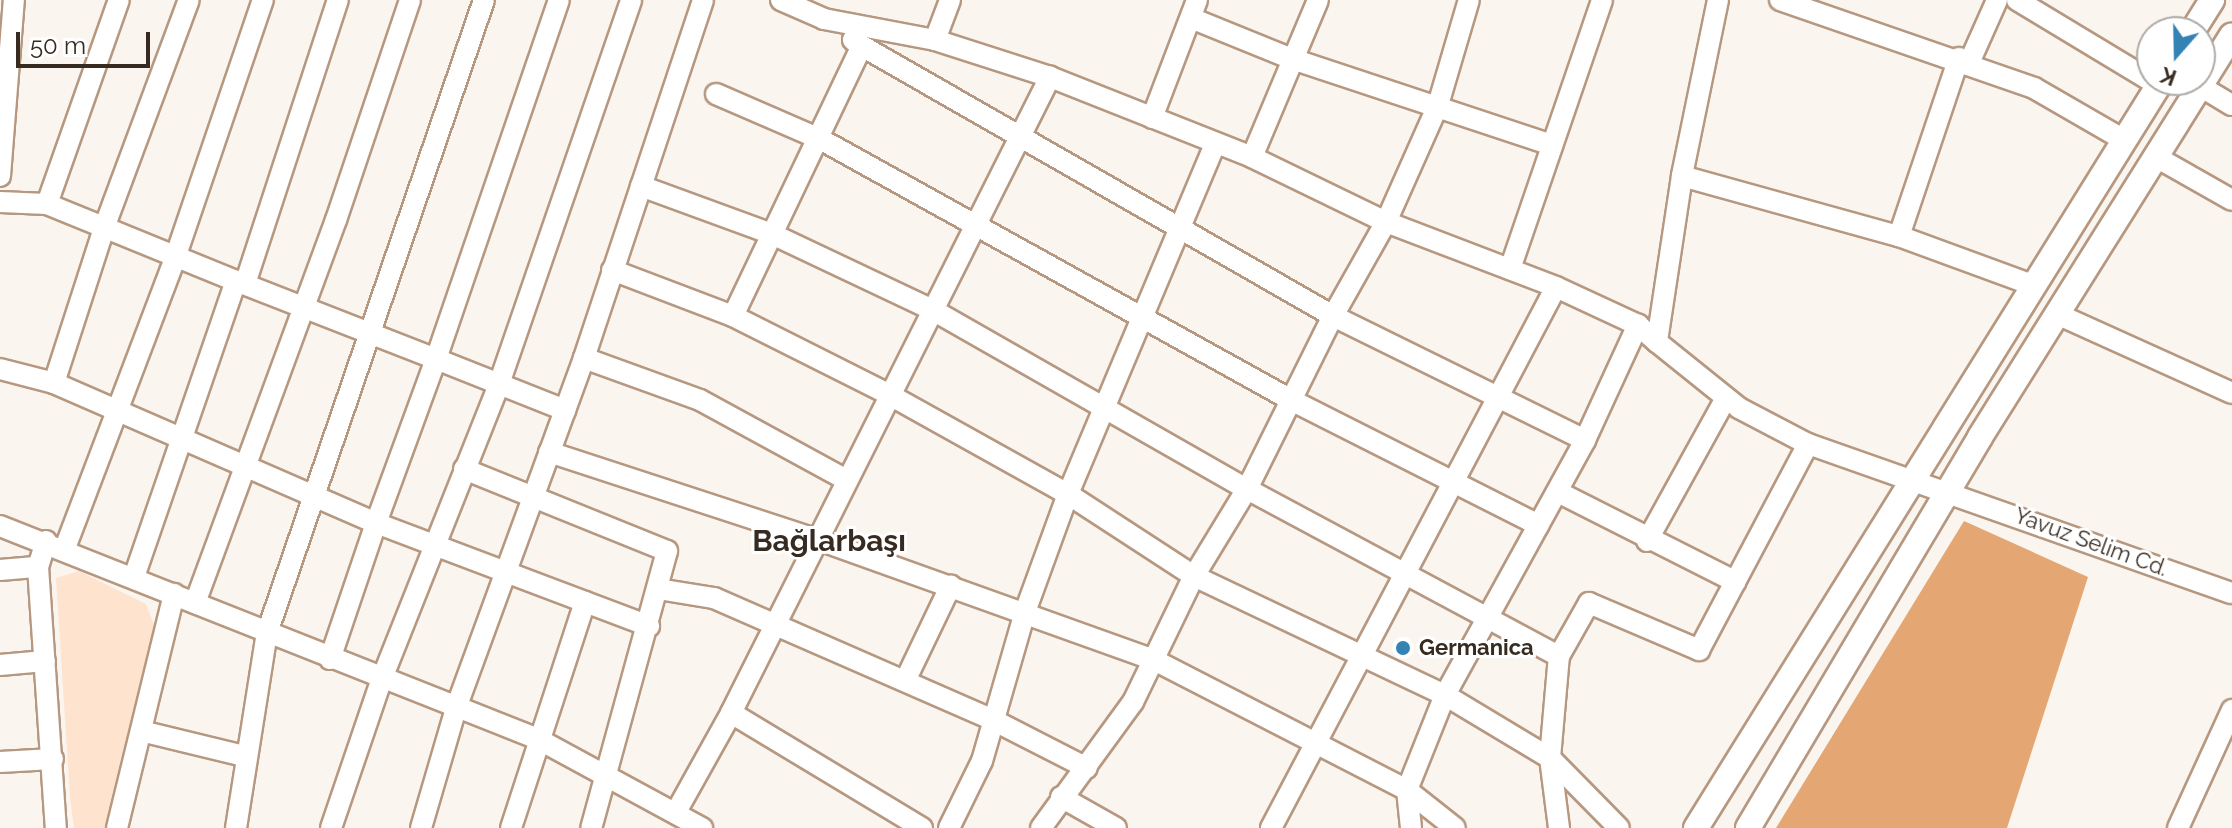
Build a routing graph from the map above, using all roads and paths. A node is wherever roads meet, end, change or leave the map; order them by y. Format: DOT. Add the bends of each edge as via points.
graph roads {
  1 [pos="119,0"];
  2 [pos="189,0"];
  3 [pos="263,0"];
  4 [pos="338,0"];
  5 [pos="410,0"];
  6 [pos="484,0"];
  7 [pos="559,0"];
  8 [pos="631,0"];
  9 [pos="703,0"];
  10 [pos="781,0"];
  11 [pos="950,0"];
  12 [pos="1318,0"];
  13 [pos="1469,0"];
  14 [pos="1602,0"];
  15 [pos="1718,0"];
  16 [pos="1780,0"];
  17 [pos="1997,0"];
  18 [pos="2017,0"];
  19 [pos="9,6"];
  20 [pos="1194,9"];
  21 [pos="824,19"];
  22 [pos="2232,36"];
  23 [pos="935,40"];
  24 [pos="862,46"];
  25 [pos="1292,59"];
  26 [pos="1964,61"];
  27 [pos="2216,61"];
  28 [pos="2136,69"];
  29 [pos="1050,77"];
  30 [pos="716,94"];
  31 [pos="2152,96"];
  32 [pos="2194,96"];
  33 [pos="1438,105"];
  34 [pos="1152,118"];
  35 [pos="2,122"];
  36 [pos="1020,133"];
  37 [pos="820,139"];
  38 [pos="2124,140"];
  39 [pos="1552,145"];
  40 [pos="1214,146"];
  41 [pos="1252,157"];
  42 [pos="2156,157"];
  43 [pos="0,176"];
  44 [pos="1682,176"];
  45 [pos="641,186"];
  46 [pos="2232,200"];
  47 [pos="0,202"];
  48 [pos="47,204"];
  49 [pos="1386,222"];
  50 [pos="973,223"];
  51 [pos="1180,225"];
  52 [pos="104,228"];
  53 [pos="772,234"];
  54 [pos="1899,236"];
  55 [pos="175,258"];
  56 [pos="1510,269"];
  57 [pos="612,270"];
  58 [pos="240,283"];
  59 [pos="2032,285"];
  60 [pos="1556,287"];
  61 [pos="305,307"];
  62 [pos="931,309"];
  63 [pos="2057,314"];
  64 [pos="733,316"];
  65 [pos="1145,316"];
  66 [pos="1333,316"];
  67 [pos="1638,325"];
  68 [pos="371,332"];
  69 [pos="1657,342"];
  70 [pos="584,358"];
  71 [pos="436,359"];
  72 [pos="0,369"];
  73 [pos="54,383"];
  74 [pos="499,384"];
  75 [pos="2232,393"];
  76 [pos="888,394"];
  77 [pos="1501,397"];
  78 [pos="1726,398"];
  79 [pos="1293,401"];
  80 [pos="1107,409"];
  81 [pos="565,410"];
  82 [pos="117,411"];
  83 [pos="178,440"];
  84 [pos="1585,440"];
  85 [pos="1808,444"];
  86 [pos="549,452"];
  87 [pos="243,469"];
  88 [pos="464,469"];
  89 [pos="847,480"];
  90 [pos="1916,480"];
  91 [pos="1455,482"];
  92 [pos="1247,489"];
  93 [pos="1950,491"];
  94 [pos="1558,492"];
  95 [pos="1068,494"];
  96 [pos="310,496"];
  97 [pos="533,496"];
  98 [pos="376,523"];
  99 [pos="1539,525"];
  100 [pos="0,526"];
  101 [pos="819,540"];
  102 [pos="1647,541"];
  103 [pos="55,545"];
  104 [pos="434,547"];
  105 [pos="38,567"];
  106 [pos="0,570"];
  107 [pos="505,574"];
  108 [pos="1194,576"];
  109 [pos="1405,576"];
  110 [pos="134,577"];
  111 [pos="1736,582"];
  112 [pos="951,585"];
  113 [pos="658,589"];
  114 [pos="2232,593"];
  115 [pos="174,594"];
  116 [pos="585,602"];
  117 [pos="195,603"];
  118 [pos="1025,612"];
  119 [pos="1492,617"];
  120 [pos="777,624"];
  121 [pos="649,626"];
  122 [pos="267,633"];
  123 [pos="1559,656"];
  124 [pos="1361,658"];
  125 [pos="330,659"];
  126 [pos="1154,660"];
  127 [pos="45,661"];
  128 [pos="0,665"];
  129 [pos="381,681"];
  130 [pos="905,681"];
  131 [pos="1445,695"];
  132 [pos="456,708"];
  133 [pos="2232,710"];
  134 [pos="731,713"];
  135 [pos="995,721"];
  136 [pos="141,731"];
  137 [pos="538,739"];
  138 [pos="1316,746"];
  139 [pos="244,756"];
  140 [pos="1550,758"];
  141 [pos="53,759"];
  142 [pos="0,762"];
  143 [pos="1087,768"];
  144 [pos="605,772"];
  145 [pos="1407,790"];
  146 [pos="1061,797"];
  147 [pos="676,812"];
  148 [pos="56,828"];
  149 [pos="117,828"];
  150 [pos="236,828"];
  151 [pos="331,828"];
  152 [pos="421,828"];
  153 [pos="511,828"];
  154 [pos="591,828"];
  155 [pos="702,828"];
  156 [pos="922,828"];
  157 [pos="949,828"];
  158 [pos="1041,828"];
  159 [pos="1116,828"];
  160 [pos="1271,828"];
  161 [pos="1411,828"];
  162 [pos="1455,828"];
  163 [pos="1559,828"];
  164 [pos="1619,828"];
  165 [pos="1696,828"];
  166 [pos="1748,828"];
  167 [pos="2178,828"];
  1 -- 48 [label="street"];
  2 -- 52 [label="street"];
  3 -- 55 [label="street"];
  4 -- 58 [label="street"];
  5 -- 61 [label="street"];
  6 -- 68 [label="street"];
  7 -- 71 [label="street"];
  8 -- 74 [label="street"];
  9 -- 45 [label="street"];
  10 -- 21 [label="street"];
  11 -- 23 [label="street"];
  12 -- 25 [label="street"];
  13 -- 33 [label="street"];
  14 -- 39 [label="street"];
  15 -- 44 [label="street"];
  16 -- 26 [label="street"];
  17 -- 26 [label="street"];
  18 -- 28 [label="street"];
  19 -- 35 [label="street"];
  20 -- 25 [label="street"];
  20 -- 34 [label="street"];
  21 -- 23 [label="street, Yavuz Selim Cd."];
  21 -- 24 [label="street"];
  22 -- 27 [label="main road"];
  23 -- 29 [label="street, Yavuz Selim Cd."];
  24 -- 36 [label="street"];
  24 -- 37 [label="street"];
  25 -- 33 [label="street"];
  25 -- 41 [label="street"];
  26 -- 38 [label="street" via="2034,88"];
  26 -- 54 [label="street"];
  29 -- 34 [label="street, Yavuz Selim Cd."];
  29 -- 36 [label="street"];
  30 -- 37 [label="street"];
  31 -- 38 [label="main road"];
  32 -- 42 [label="main road"];
  33 -- 39 [label="street"];
  33 -- 49 [label="street"];
  34 -- 40 [label="street, Yavuz Selim Cd."];
  35 -- 43 [label="street"];
  36 -- 50 [label="street"];
  36 -- 51 [label="street"];
  37 -- 50 [label="street"];
  37 -- 53 [label="street"];
  38 -- 59 [label="main road"];
  39 -- 56 [label="street"];
  40 -- 41 [label="street, Yavuz Selim Cd."];
  40 -- 51 [label="street"];
  41 -- 49 [label="street, Yavuz Selim Cd."];
  42 -- 46 [label="street"];
  42 -- 63 [label="main road"];
  44 -- 54 [label="street"];
  44 -- 69 [label="street"];
  45 -- 53 [label="street"];
  45 -- 57 [label="street"];
  47 -- 48 [label="street"];
  48 -- 52 [label="street"];
  49 -- 56 [label="street, Yavuz Selim Cd."];
  49 -- 66 [label="street"];
  50 -- 62 [label="street"];
  50 -- 65 [label="street"];
  51 -- 65 [label="street"];
  51 -- 66 [label="street"];
  52 -- 55 [label="street"];
  52 -- 73 [label="street"];
  53 -- 62 [label="street"];
  53 -- 64 [label="street"];
  54 -- 59 [label="street"];
  55 -- 58 [label="street"];
  55 -- 82 [label="street"];
  56 -- 60 [label="street, Yavuz Selim Cd."];
  57 -- 64 [label="street"];
  57 -- 70 [label="street"];
  58 -- 61 [label="street"];
  58 -- 83 [label="street"];
  59 -- 90 [label="main road"];
  60 -- 67 [label="street, Yavuz Selim Cd."];
  60 -- 77 [label="street"];
  61 -- 68 [label="street"];
  61 -- 87 [label="street"];
  62 -- 76 [label="street"];
  62 -- 80 [label="street"];
  63 -- 75 [label="street"];
  63 -- 93 [label="main road"];
  64 -- 76 [label="street"];
  65 -- 79 [label="street"];
  65 -- 80 [label="street"];
  66 -- 77 [label="street"];
  66 -- 79 [label="street"];
  67 -- 69 [label="street, Yavuz Selim Cd."];
  67 -- 84 [label="street"];
  68 -- 71 [label="street"];
  68 -- 96 [label="street"];
  69 -- 78 [label="street, Yavuz Selim Cd."];
  70 -- 81 [label="street"];
  70 -- 89 [label="street" via="700,400"];
  71 -- 74 [label="street"];
  71 -- 98 [label="street"];
  72 -- 73 [label="street"];
  73 -- 82 [label="street"];
  74 -- 81 [label="street"];
  74 -- 88 [label="street"];
  76 -- 89 [label="street"];
  76 -- 95 [label="street"];
  77 -- 84 [label="street"];
  77 -- 91 [label="street"];
  78 -- 85 [label="street, Yavuz Selim Cd."];
  78 -- 102 [label="street"];
  79 -- 91 [label="street"];
  79 -- 92 [label="street"];
  80 -- 92 [label="street"];
  80 -- 95 [label="street"];
  81 -- 86 [label="street"];
  82 -- 83 [label="street"];
  82 -- 103 [label="street"];
  83 -- 87 [label="street"];
  83 -- 110 [label="street"];
  84 -- 94 [label="street"];
  85 -- 90 [label="street, Yavuz Selim Cd."];
  85 -- 111 [label="street"];
  86 -- 97 [label="street"];
  86 -- 101 [label="street"];
  87 -- 96 [label="street"];
  87 -- 117 [label="street"];
  88 -- 97 [label="street"];
  88 -- 104 [label="street"];
  89 -- 101 [label="street"];
  90 -- 93 [label="street, Yavuz Selim Cd."];
  90 -- 165 [label="main road"];
  91 -- 99 [label="street"];
  91 -- 109 [label="street"];
  92 -- 108 [label="street"];
  92 -- 109 [label="street"];
  93 -- 114 [label="street, Yavuz Selim Cd."];
  93 -- 166 [label="main road"];
  94 -- 99 [label="street"];
  94 -- 102 [label="street"];
  95 -- 108 [label="street"];
  95 -- 118 [label="street"];
  96 -- 98 [label="street"];
  96 -- 122 [label="street"];
  97 -- 107 [label="street"];
  97 -- 113 [label="street" via="667,551"];
  98 -- 104 [label="street"];
  98 -- 125 [label="street"];
  99 -- 119 [label="street"];
  100 -- 103 [label="street"];
  101 -- 112 [label="street"];
  101 -- 120 [label="street"];
  102 -- 111 [label="street"];
  103 -- 105 [label="street"];
  103 -- 110 [label="street"];
  104 -- 107 [label="street"];
  104 -- 129 [label="street"];
  105 -- 106 [label="street"];
  105 -- 127 [label="street"];
  107 -- 116 [label="street"];
  107 -- 132 [label="street"];
  108 -- 124 [label="street"];
  108 -- 126 [label="street"];
  109 -- 119 [label="street"];
  109 -- 124 [label="street"];
  110 -- 115 [label="street"];
  111 -- 123 [label="street" via="1699,650 1589,603"];
  112 -- 118 [label="street"];
  112 -- 130 [label="street"];
  113 -- 120 [label="street" via="714,598"];
  113 -- 121 [label="street"];
  115 -- 117 [label="street"];
  115 -- 136 [label="street"];
  116 -- 121 [label="street"];
  116 -- 137 [label="street"];
  117 -- 122 [label="street"];
  118 -- 126 [label="street"];
  118 -- 135 [label="street"];
  119 -- 123 [label="street"];
  119 -- 131 [label="street"];
  120 -- 130 [label="street"];
  120 -- 134 [label="street"];
  121 -- 144 [label="street"];
  122 -- 125 [label="street"];
  122 -- 139 [label="street"];
  123 -- 140 [label="street"];
  124 -- 131 [label="street"];
  124 -- 138 [label="street"];
  125 -- 129 [label="street"];
  126 -- 138 [label="street"];
  126 -- 143 [label="street" via="1133,702"];
  127 -- 128 [label="street"];
  127 -- 141 [label="street"];
  129 -- 132 [label="street"];
  129 -- 151 [label="street"];
  130 -- 135 [label="street"];
  131 -- 140 [label="street"];
  131 -- 145 [label="street"];
  132 -- 137 [label="street"];
  132 -- 152 [label="street"];
  133 -- 167 [label="street"];
  134 -- 147 [label="street"];
  134 -- 156 [label="street"];
  135 -- 143 [label="street"];
  135 -- 157 [label="street" via="968,797"];
  136 -- 139 [label="street"];
  136 -- 149 [label="street"];
  137 -- 144 [label="street"];
  137 -- 153 [label="street"];
  138 -- 145 [label="street"];
  138 -- 160 [label="street"];
  139 -- 150 [label="street"];
  140 -- 163 [label="street"];
  140 -- 164 [label="street"];
  141 -- 142 [label="street"];
  141 -- 148 [label="street"];
  143 -- 146 [label="street"];
  144 -- 147 [label="street"];
  144 -- 154 [label="street"];
  145 -- 161 [label="street"];
  145 -- 162 [label="street"];
  146 -- 158 [label="street"];
  146 -- 159 [label="street"];
  147 -- 155 [label="street"];
}
